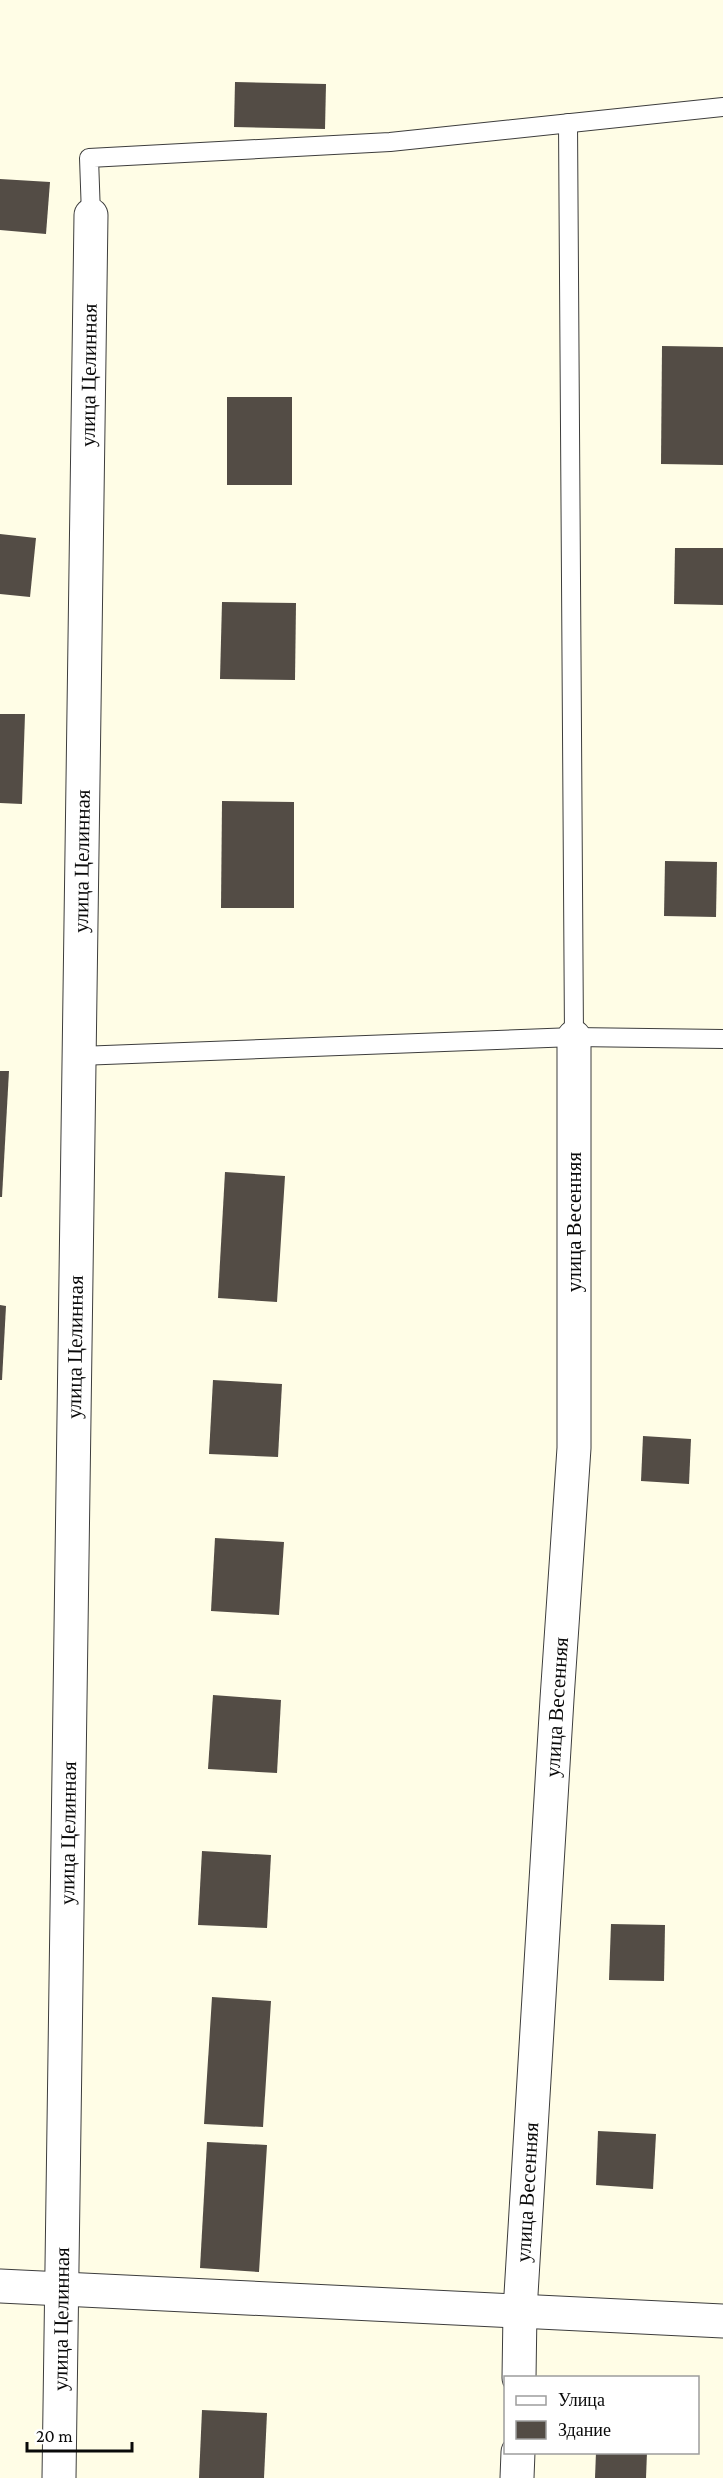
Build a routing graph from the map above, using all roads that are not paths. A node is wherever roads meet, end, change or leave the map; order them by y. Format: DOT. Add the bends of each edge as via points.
graph roads {
  1 [pos="723,106"];
  2 [pos="568,123"];
  3 [pos="91,215"];
  4 [pos="574,1037"];
  5 [pos="723,1039"];
  6 [pos="79,1056"];
  7 [pos="0,2286"];
  8 [pos="61,2289"];
  9 [pos="520,2311"];
  10 [pos="723,2321"];
  11 [pos="519,2376"];
  12 [pos="518,2454"];
  13 [pos="59,2478"];
  14 [pos="517,2478"];
  1 -- 2 [label="lane"];
  2 -- 3 [label="lane" via="390,142 89,158"];
  2 -- 4 [label="lane"];
  3 -- 6 [label="street, улица Целинная"];
  4 -- 5 [label="lane"];
  4 -- 6 [label="lane"];
  4 -- 9 [label="street, улица Весенняя" via="574,1448"];
  6 -- 8 [label="street, улица Целинная"];
  7 -- 8 [label="street"];
  8 -- 9 [label="street"];
  8 -- 13 [label="street, улица Целинная"];
  9 -- 10 [label="street"];
  9 -- 11 [label="street, улица Весенняя"];
  12 -- 14 [label="street"];
}
